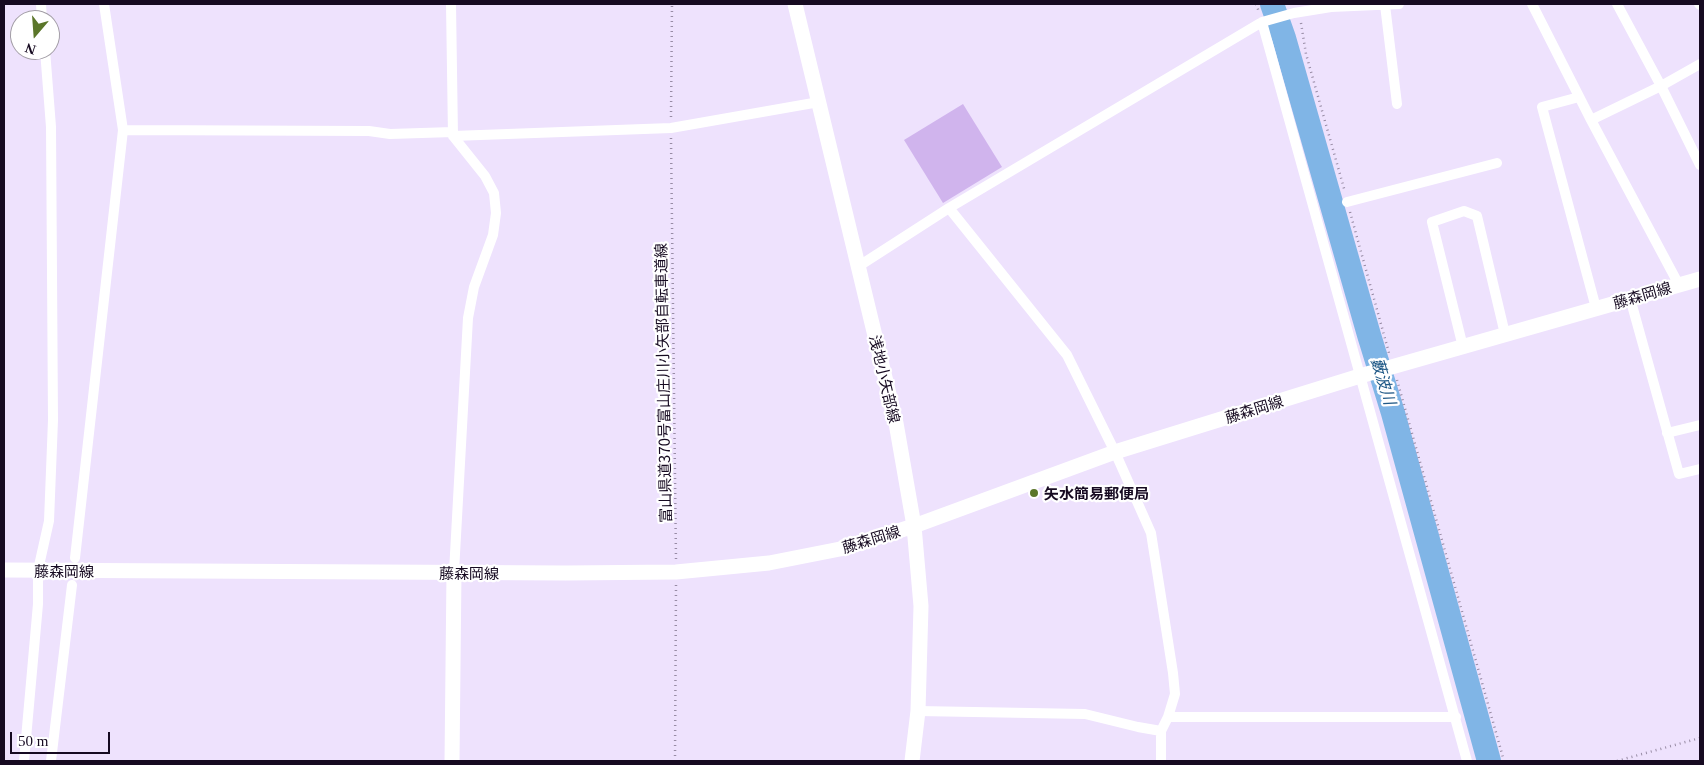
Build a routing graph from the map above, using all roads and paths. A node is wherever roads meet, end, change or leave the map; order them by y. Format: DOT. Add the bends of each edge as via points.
graph roads {
  1 [pos="104,4"];
  2 [pos="452,4"];
  3 [pos="672,4"];
  4 [pos="795,4"];
  5 [pos="1399,4"];
  6 [pos="1532,4"];
  7 [pos="1617,4"];
  8 [pos="1385,5"];
  9 [pos="1297,13"];
  10 [pos="1262,22"];
  11 [pos="45,60"];
  12 [pos="1700,64"];
  13 [pos="1660,86"];
  14 [pos="1579,97"];
  15 [pos="819,102"];
  16 [pos="1397,104"];
  17 [pos="1591,120"];
  18 [pos="671,128"];
  19 [pos="123,130"];
  20 [pos="453,134"];
  21 [pos="1497,163"];
  22 [pos="1700,165"];
  23 [pos="1347,202"];
  24 [pos="949,208"];
  25 [pos="859,266"];
  26 [pos="1699,283"];
  27 [pos="1679,285"];
  28 [pos="1630,298"];
  29 [pos="1596,308"];
  30 [pos="1505,334"];
  31 [pos="1462,347"];
  32 [pos="1392,367"];
  33 [pos="1360,376"];
  34 [pos="1700,424"];
  35 [pos="1667,434"];
  36 [pos="1116,452"];
  37 [pos="1700,469"];
  38 [pos="914,526"];
  39 [pos="75,558"];
  40 [pos="4,570"];
  41 [pos="33,570"];
  42 [pos="454,572"];
  43 [pos="676,572"];
  44 [pos="72,585"];
  45 [pos="918,711"];
  46 [pos="1168,717"];
  47 [pos="1456,717"];
  48 [pos="1161,731"];
  49 [pos="1700,738"];
  50 [pos="24,761"];
  51 [pos="51,761"];
  52 [pos="452,761"];
  53 [pos="675,761"];
  54 [pos="912,761"];
  55 [pos="1161,761"];
  56 [pos="1467,761"];
  57 [pos="1504,761"];
  58 [pos="1617,761"];
  1 -- 19 [label="street"];
  2 -- 20 [label="street"];
  3 -- 18 [label="path, 富山県道370号富山庄川小矢部自転車道線"];
  4 -- 15 [label="main road, 浅地小矢部線"];
  5 -- 8 [label="street"];
  6 -- 14 [label="street"];
  7 -- 13 [label="street"];
  8 -- 9 [label="street" via="1331,7"];
  8 -- 16 [label="street"];
  9 -- 10 [label="street"];
  9 -- 23 [label="path"];
  10 -- 24 [label="street"];
  10 -- 33 [label="street"];
  11 -- 41 [label="street" via="51,127 53,420 49,521"];
  12 -- 13 [label="street"];
  13 -- 17 [label="street"];
  13 -- 22 [label="street"];
  14 -- 17 [label="street"];
  14 -- 29 [label="street" via="1542,107"];
  15 -- 18 [label="street"];
  15 -- 25 [label="main road, 浅地小矢部線"];
  17 -- 27 [label="street"];
  18 -- 20 [label="street"];
  18 -- 43 [label="path, 富山県道370号富山庄川小矢部自転車道線"];
  19 -- 20 [label="street"];
  19 -- 39 [label="street"];
  20 -- 42 [label="street" via="485,176 494,193 496,214 493,235 474,287 468,318"];
  21 -- 23 [label="street"];
  23 -- 32 [label="path"];
  24 -- 25 [label="street"];
  24 -- 36 [label="street" via="1067,355"];
  25 -- 38 [label="main road, 浅地小矢部線" via="896,423"];
  26 -- 27 [label="main road, 藤森岡線"];
  27 -- 28 [label="main road, 藤森岡線"];
  28 -- 29 [label="main road, 藤森岡線"];
  28 -- 35 [label="street"];
  29 -- 30 [label="main road, 藤森岡線"];
  30 -- 31 [label="main road, 藤森岡線"];
  30 -- 31 [label="street" via="1477,216 1464,211 1432,222"];
  31 -- 32 [label="main road, 藤森岡線"];
  32 -- 33 [label="main road, 藤森岡線"];
  32 -- 57 [label="path"];
  33 -- 36 [label="main road, 藤森岡線"];
  33 -- 47 [label="street"];
  34 -- 35 [label="street"];
  35 -- 37 [label="street" via="1678,474"];
  36 -- 38 [label="main road, 藤森岡線"];
  36 -- 46 [label="street" via="1152,533 1175,694"];
  38 -- 43 [label="main road, 藤森岡線" via="840,549 768,563"];
  38 -- 45 [label="main road, 浅地小矢部線" via="921,606"];
  40 -- 41 [label="main road, 藤森岡線"];
  41 -- 42 [label="main road, 藤森岡線"];
  41 -- 50 [label="street" via="38,604"];
  42 -- 43 [label="main road, 藤森岡線"];
  42 -- 52 [label="main road"];
  43 -- 53 [label="path, 富山県道370号富山庄川小矢部自転車道線"];
  44 -- 51 [label="street"];
  45 -- 48 [label="street" via="1085,714"];
  45 -- 54 [label="main road, 浅地小矢部線"];
  46 -- 47 [label="street"];
  46 -- 48 [label="street"];
  47 -- 56 [label="street"];
  48 -- 55 [label="street"];
  49 -- 58 [label="path"];
}
